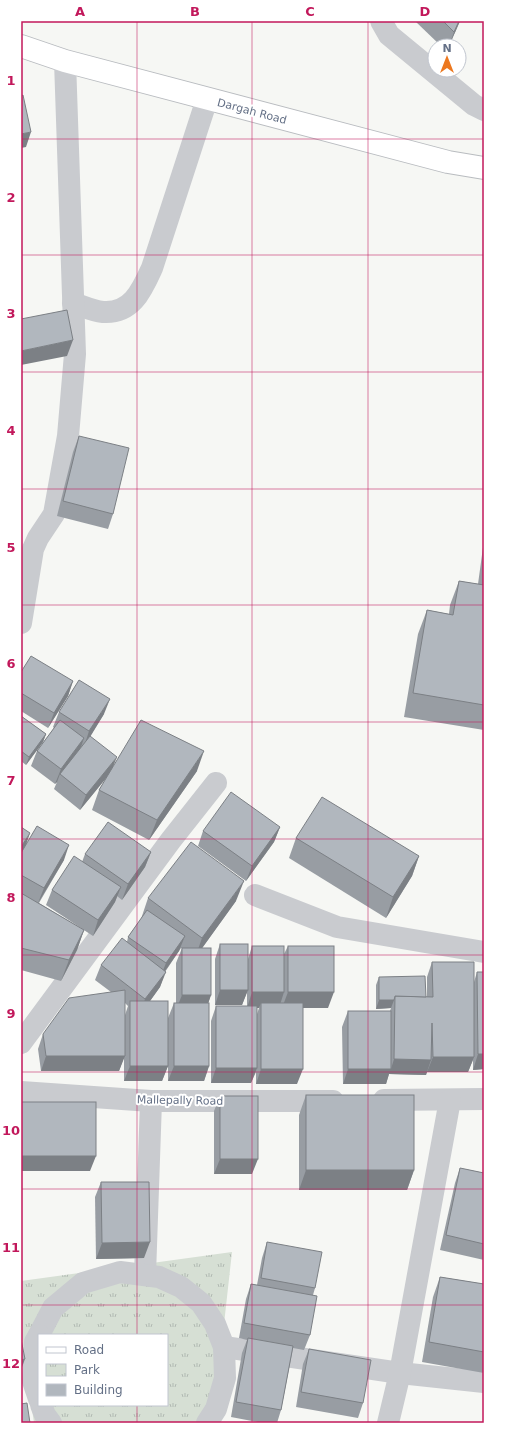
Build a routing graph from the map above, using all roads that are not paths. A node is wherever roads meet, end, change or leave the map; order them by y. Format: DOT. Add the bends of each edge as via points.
graph roads {
  1 [pos="381,21"];
  2 [pos="21,46"];
  3 [pos="65,61"];
  4 [pos="207,99"];
  5 [pos="484,110"];
  6 [pos="484,168"];
  7 [pos="73,303"];
  8 [pos="21,623"];
  9 [pos="216,782"];
  10 [pos="255,895"];
  11 [pos="73,938"];
  12 [pos="91,949"];
  13 [pos="484,952"];
  14 [pos="21,1042"];
  15 [pos="21,1092"];
  16 [pos="484,1099"];
  17 [pos="450,1100"];
  18 [pos="151,1101"];
  19 [pos="145,1275"];
  20 [pos="40,1334"];
  21 [pos="38,1337"];
  22 [pos="224,1347"];
  23 [pos="400,1372"];
  24 [pos="484,1382"];
  25 [pos="31,1387"];
  26 [pos="41,1406"];
  27 [pos="51,1423"];
  28 [pos="207,1423"];
  29 [pos="388,1423"];
  1 -- 5 [label="street" via="389,35 474,105"];
  2 -- 3 [label="main road, Dargah Road"];
  3 -- 4 [label="main road, Dargah Road"];
  3 -- 7 [label="street"];
  4 -- 6 [label="main road, Dargah Road" via="448,162"];
  4 -- 7 [label="street" via="142,292 132,305 115,311 103,312"];
  7 -- 8 [label="street" via="75,354 68,436 54,514 33,549"];
  9 -- 12 [label="street"];
  10 -- 13 [label="street" via="337,927"];
  11 -- 12 [label="street"];
  12 -- 14 [label="street"];
  15 -- 18 [label="street, Mallepally Road"];
  16 -- 17 [label="street, Mallepally Road"];
  17 -- 18 [label="street, Mallepally Road"];
  17 -- 23 [label="street"];
  18 -- 19 [label="street"];
  19 -- 20 [label="street" via="120,1272 83,1283 53,1308"];
  19 -- 22 [label="street" via="159,1277 181,1287 201,1303 215,1324"];
  21 -- 25 [label="street" via="35,1342"];
  22 -- 23 [label="street"];
  22 -- 28 [label="street" via="225,1378 216,1409"];
  23 -- 24 [label="street"];
  23 -- 29 [label="street"];
  26 -- 27 [label="street" via="44,1415"];
}
